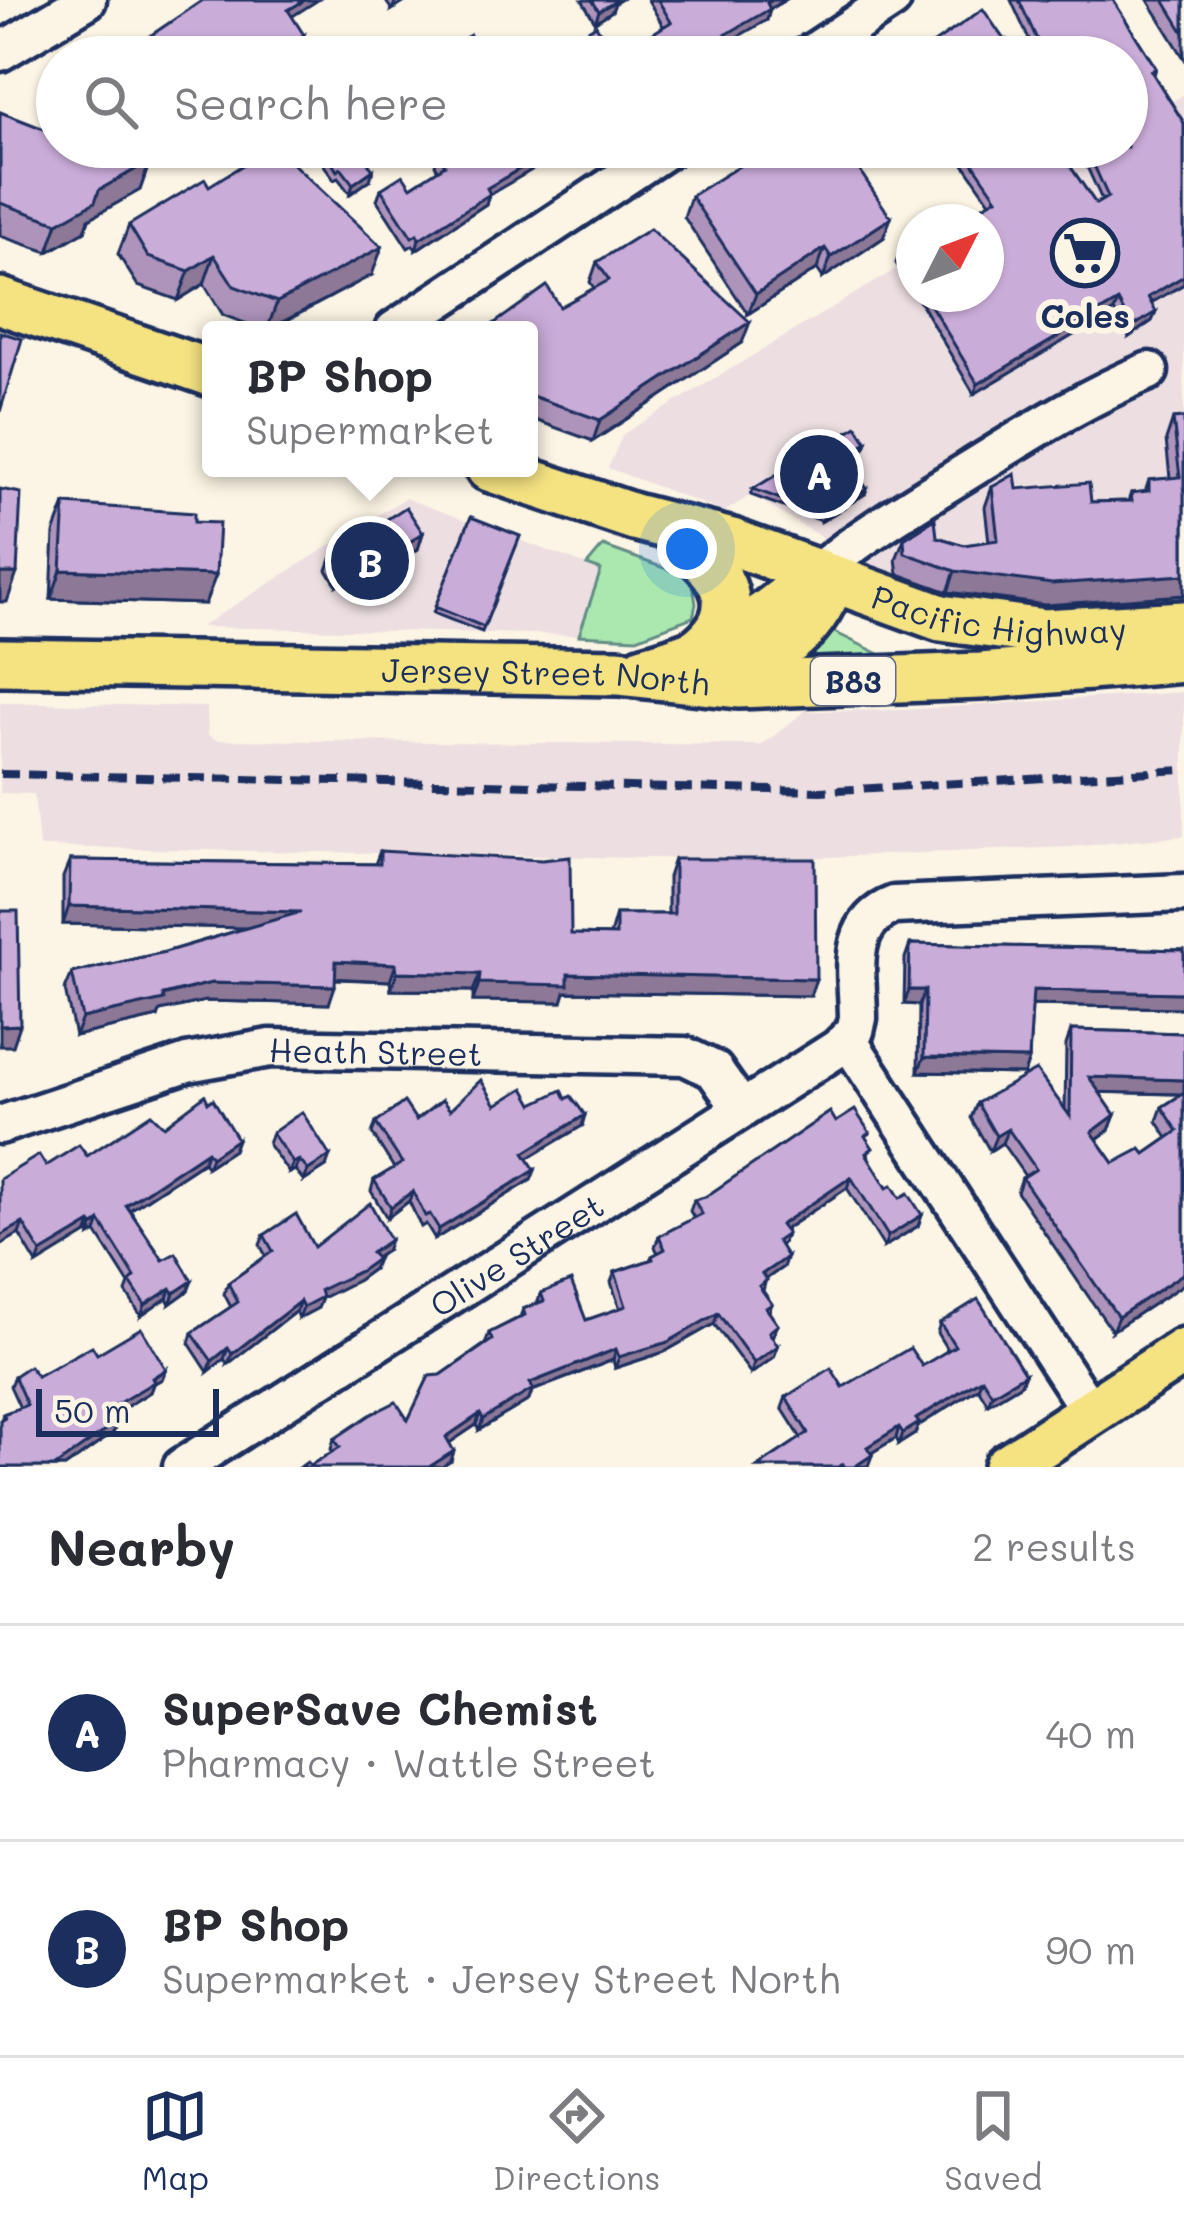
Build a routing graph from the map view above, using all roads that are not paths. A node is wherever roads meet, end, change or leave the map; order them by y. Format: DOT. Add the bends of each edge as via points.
graph roads {
  1 [pos="87,0"];
  2 [pos="892,0"];
  3 [pos="838,36"];
  4 [pos="0,52"];
  5 [pos="638,168"];
  6 [pos="0,301"];
  7 [pos="408,321"];
  8 [pos="202,370"];
  9 [pos="1149,371"];
  10 [pos="516,477"];
  11 [pos="634,517"];
  12 [pos="681,541"];
  13 [pos="822,581"];
  14 [pos="1184,624"];
  15 [pos="1184,659"];
  16 [pos="0,662"];
  17 [pos="682,667"];
  18 [pos="1088,667"];
  19 [pos="1184,893"];
  20 [pos="848,1040"];
  21 [pos="740,1108"];
  22 [pos="0,1125"];
  23 [pos="1184,1351"];
  24 [pos="1090,1413"];
  25 [pos="182,1467"];
  26 [pos="1006,1467"];
  1 -- 4 [label="street"];
  2 -- 3 [label="street"];
  5 -- 7 [label="street"];
  6 -- 8 [label="main road"];
  9 -- 13 [label="street" via="850,544"];
  10 -- 11 [label="main road"];
  11 -- 12 [label="main road"];
  11 -- 13 [label="main road" via="732,542"];
  12 -- 13 [label="main road"];
  12 -- 17 [label="main road" via="713,567 727,601 721,624"];
  13 -- 14 [label="main road, Pacific Highway" via="1011,629"];
  13 -- 17 [label="main road, B83" via="803,631 703,675"];
  13 -- 18 [label="main road, Pacific Highway / B83" via="886,634 948,651"];
  15 -- 18 [label="main road, Pacific Highway / B83"];
  16 -- 17 [label="main road, Jersey Street North / B83"];
  17 -- 18 [label="main road, Jersey Street North / B83" via="772,684"];
  19 -- 20 [label="street" via="883,909 857,940 858,1018"];
  20 -- 21 [label="street, Olive Street"];
  20 -- 24 [label="street"];
  21 -- 22 [label="street, Heath Street" via="714,1070 685,1056 270,1048 187,1064"];
  21 -- 25 [label="street, Olive Street"];
  23 -- 24 [label="main road"];
  24 -- 26 [label="main road"];
}
